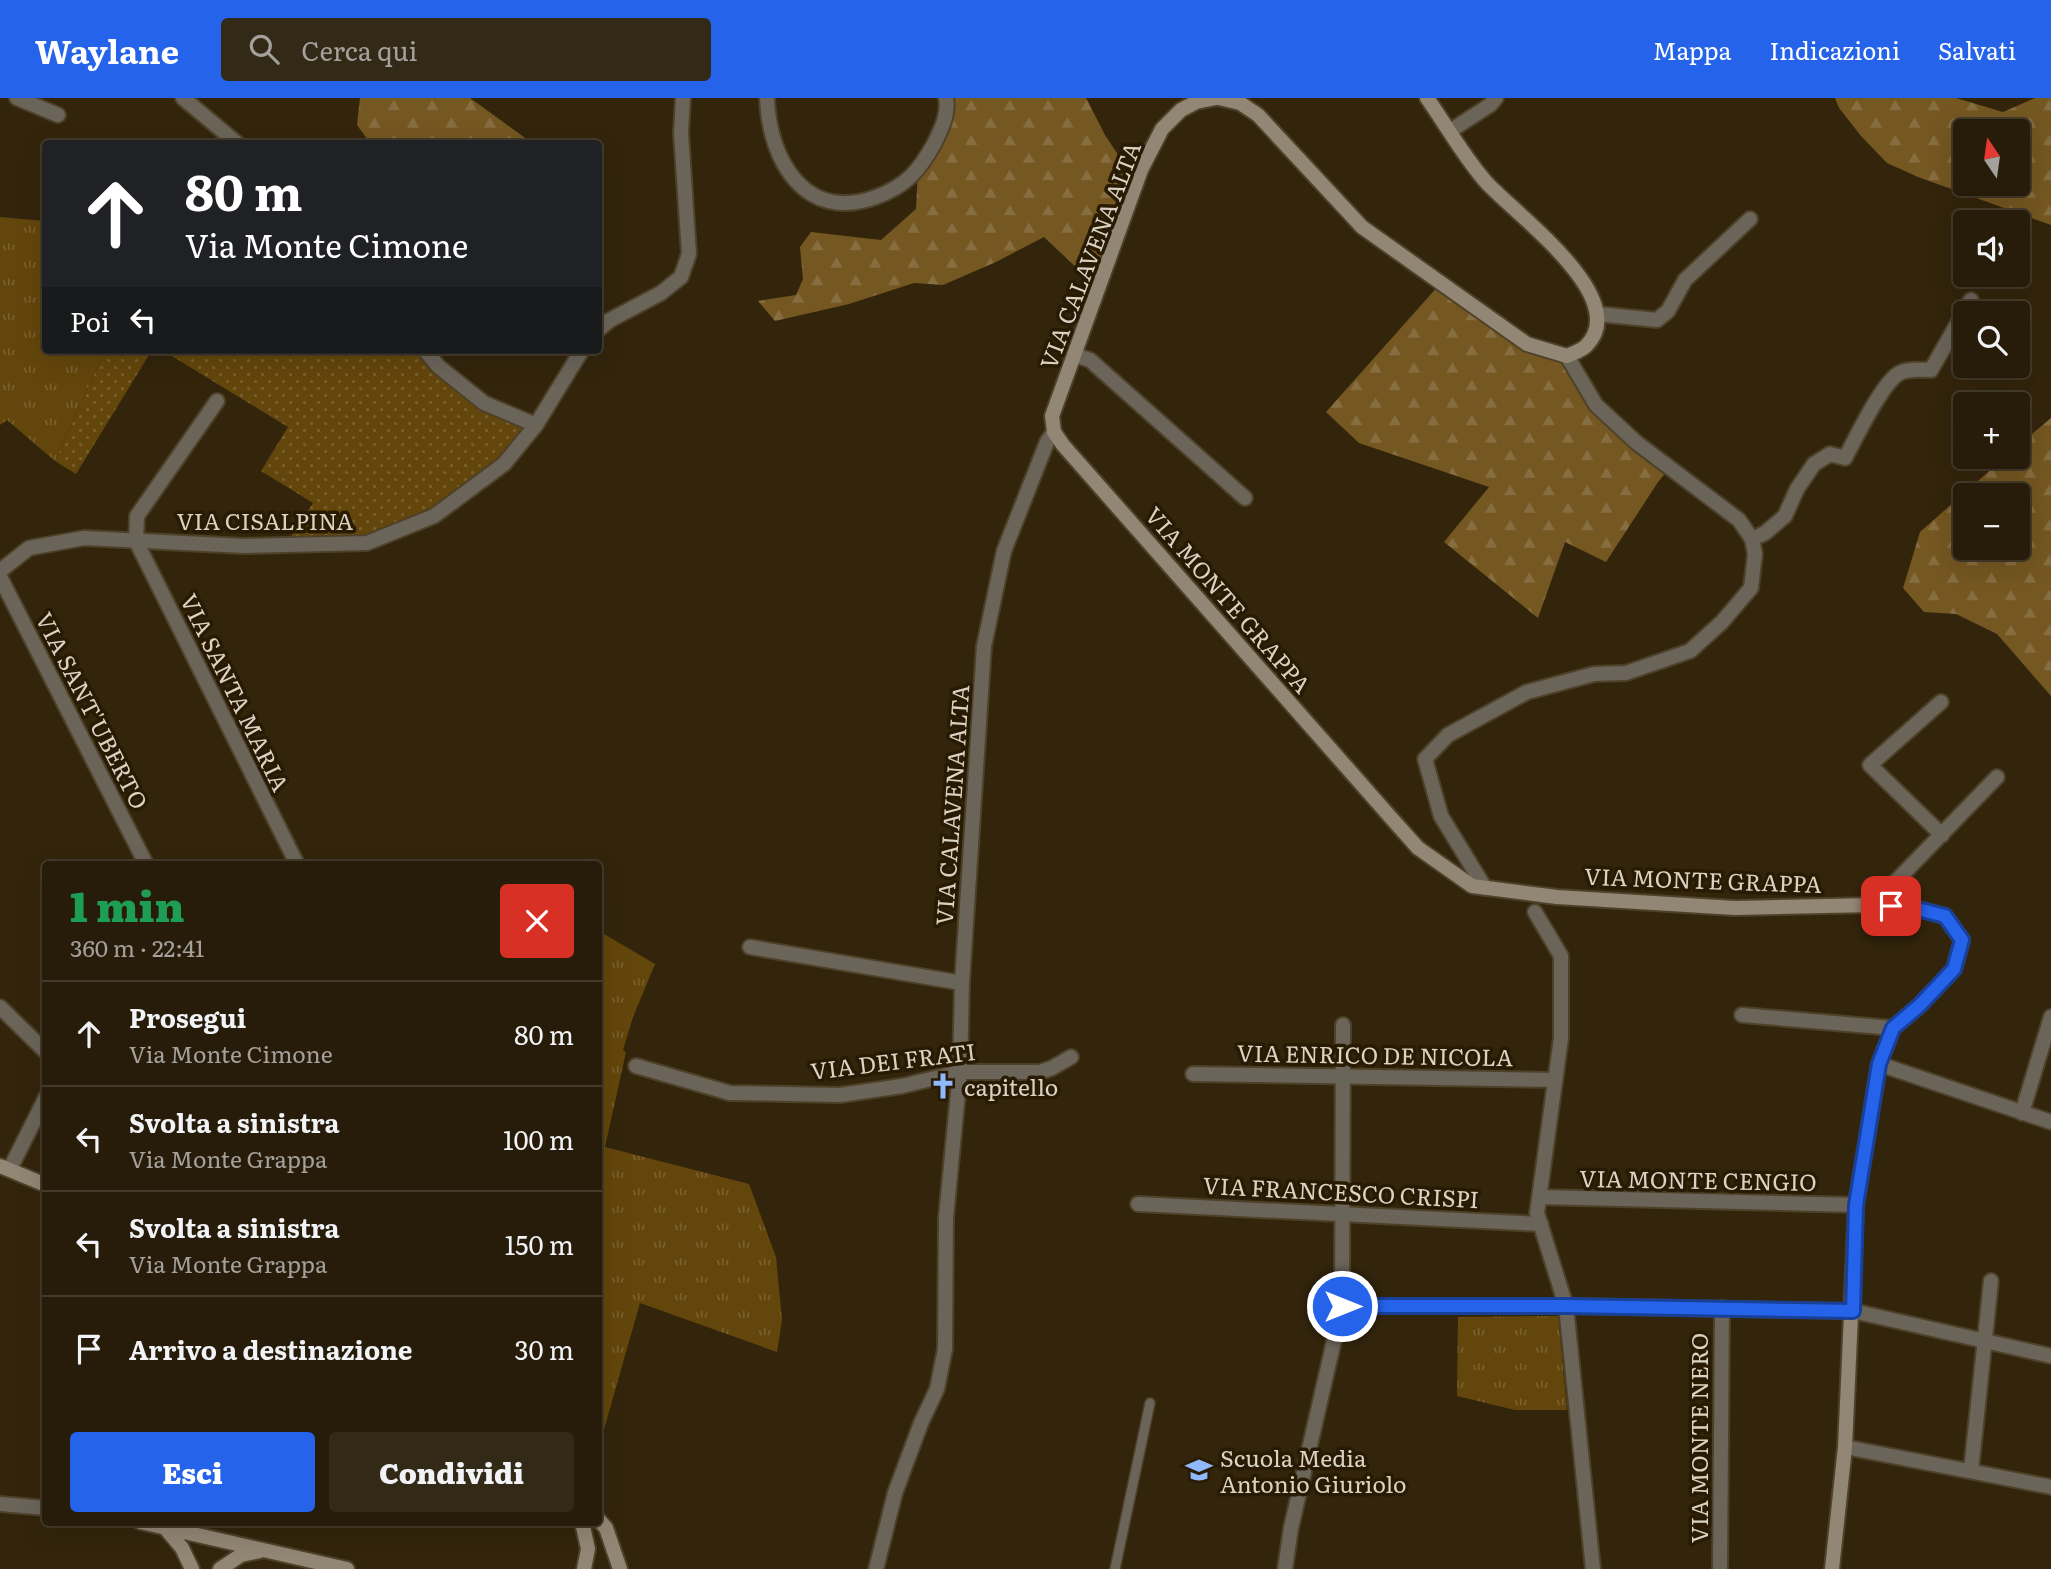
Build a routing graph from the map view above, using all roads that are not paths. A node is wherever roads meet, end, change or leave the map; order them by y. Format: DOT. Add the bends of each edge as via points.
graph roads {
  1 [pos="17,98"];
  2 [pos="183,98"];
  3 [pos="683,98"];
  4 [pos="767,98"];
  5 [pos="946,98"];
  6 [pos="1218,98"];
  7 [pos="1427,98"];
  8 [pos="1496,98"];
  9 [pos="58,115"];
  10 [pos="1450,131"];
  11 [pos="233,140"];
  12 [pos="1750,219"];
  13 [pos="1971,300"];
  14 [pos="1598,314"];
  15 [pos="602,327"];
  16 [pos="428,354"];
  17 [pos="580,354"];
  18 [pos="1074,355"];
  19 [pos="1567,356"];
  20 [pos="217,401"];
  21 [pos="536,425"];
  22 [pos="1054,432"];
  23 [pos="1245,498"];
  24 [pos="1752,538"];
  25 [pos="136,541"];
  26 [pos="0,571"];
  27 [pos="0,577"];
  28 [pos="1941,702"];
  29 [pos="1997,777"];
  30 [pos="1942,835"];
  31 [pos="144,861"];
  32 [pos="296,861"];
  33 [pos="1485,888"];
  34 [pos="1873,905"];
  35 [pos="1535,912"];
  36 [pos="750,947"];
  37 [pos="962,983"];
  38 [pos="0,1007"];
  39 [pos="1742,1015"];
  40 [pos="2051,1017"];
  41 [pos="1343,1025"];
  42 [pos="1893,1028"];
  43 [pos="42,1048"];
  44 [pos="1071,1057"];
  45 [pos="1879,1064"];
  46 [pos="636,1066"];
  47 [pos="960,1072"];
  48 [pos="1193,1074"];
  49 [pos="1343,1077"];
  50 [pos="1555,1080"];
  51 [pos="42,1104"];
  52 [pos="2022,1113"];
  53 [pos="2051,1122"];
  54 [pos="5,1167"];
  55 [pos="42,1183"];
  56 [pos="1539,1197"];
  57 [pos="1138,1204"];
  58 [pos="1856,1205"];
  59 [pos="1342,1214"];
  60 [pos="1541,1224"];
  61 [pos="1991,1281"];
  62 [pos="1342,1306"];
  63 [pos="1566,1306"];
  64 [pos="1722,1308"];
  65 [pos="1853,1311"];
  66 [pos="1984,1342"];
  67 [pos="2051,1356"];
  68 [pos="1150,1403"];
  69 [pos="1845,1447"];
  70 [pos="1971,1471"];
  71 [pos="2051,1487"];
  72 [pos="0,1504"];
  73 [pos="42,1508"];
  74 [pos="602,1524"];
  75 [pos="155,1526"];
  76 [pos="583,1526"];
  77 [pos="166,1529"];
  78 [pos="265,1550"];
  79 [pos="192,1569"];
  80 [pos="220,1569"];
  81 [pos="347,1569"];
  82 [pos="584,1569"];
  83 [pos="620,1569"];
  84 [pos="876,1569"];
  85 [pos="1115,1569"];
  86 [pos="1285,1569"];
  87 [pos="1593,1569"];
  88 [pos="1720,1569"];
  89 [pos="1832,1569"];
  1 -- 9 [label="street"];
  2 -- 11 [label="street"];
  3 -- 15 [label="street" via="689,254 681,277"];
  4 -- 5 [label="street" via="777,154 814,195 838,204 896,190 919,170 943,128"];
  6 -- 18 [label="street, VIA CALAVENA ALTA" via="1181,110 1162,129 1141,170"];
  6 -- 19 [label="street, VIA CALAVENA ALTA" via="1240,103 1258,115 1362,227 1527,344"];
  7 -- 10 [label="street"];
  8 -- 10 [label="street"];
  10 -- 14 [label="street" via="1485,181 1580,274"];
  12 -- 14 [label="street" via="1685,280 1668,311 1657,320"];
  13 -- 24 [label="street" via="1931,370 1897,374 1845,458 1830,454 1814,464 1785,516"];
  14 -- 19 [label="street" via="1595,334 1585,347"];
  16 -- 21 [label="street" via="484,403"];
  17 -- 21 [label="street, VIA CISALPINA"];
  18 -- 22 [label="street, VIA CALAVENA ALTA" via="1052,416"];
  18 -- 23 [label="street" via="1090,360"];
  19 -- 24 [label="street" via="1596,405 1637,443 1739,520"];
  20 -- 25 [label="street" via="137,516"];
  21 -- 25 [label="street, VIA CISALPINA" via="504,464 434,516 368,543 244,546"];
  22 -- 33 [label="street, VIA MONTE GRAPPA" via="1418,848 1472,886"];
  22 -- 37 [label="street, VIA CALAVENA ALTA" via="1004,551 984,646"];
  24 -- 33 [label="street" via="1751,588 1723,622 1690,651 1626,673 1594,674 1527,692 1448,735 1425,760 1441,817"];
  25 -- 26 [label="street, VIA CISALPINA" via="84,538 30,548"];
  25 -- 32 [label="street, VIA SANTA MARIA"];
  27 -- 31 [label="street, VIA SANT'UBERTO"];
  28 -- 30 [label="street" via="1870,765"];
  29 -- 30 [label="street"];
  30 -- 34 [label="street"];
  33 -- 34 [label="street, VIA MONTE GRAPPA" via="1735,908"];
  34 -- 42 [label="street, VIA MONTE GRAPPA" via="1910,907 1945,916 1962,940 1954,969"];
  35 -- 50 [label="street" via="1561,956 1561,1038"];
  36 -- 37 [label="street"];
  37 -- 47 [label="street, VIA CALAVENA ALTA"];
  38 -- 43 [label="street"];
  39 -- 42 [label="street"];
  40 -- 52 [label="street"];
  41 -- 49 [label="street"];
  42 -- 45 [label="street, VIA MONTE GRAPPA"];
  44 -- 47 [label="street, VIA DEI FRATI" via="1040,1072"];
  45 -- 52 [label="street"];
  45 -- 58 [label="street, VIA MONTE GRAPPA"];
  46 -- 47 [label="street, VIA DEI FRATI" via="730,1093 840,1095"];
  47 -- 84 [label="street, VIA CALAVENA ALTA" via="946,1217 945,1349 937,1389 895,1493"];
  48 -- 49 [label="street, VIA ENRICO DE NICOLA"];
  49 -- 50 [label="street, VIA ENRICO DE NICOLA"];
  49 -- 59 [label="street"];
  50 -- 56 [label="street"];
  51 -- 54 [label="street"];
  52 -- 53 [label="street"];
  54 -- 55 [label="street"];
  56 -- 58 [label="street, VIA MONTE CENGIO"];
  56 -- 60 [label="street"];
  57 -- 59 [label="street, VIA FRANCESCO CRISPI"];
  58 -- 65 [label="street, VIA MONTE GRAPPA"];
  59 -- 60 [label="street, VIA FRANCESCO CRISPI"];
  59 -- 62 [label="street"];
  60 -- 63 [label="street"];
  61 -- 66 [label="street"];
  62 -- 63 [label="street"];
  62 -- 86 [label="street"];
  63 -- 64 [label="street"];
  63 -- 87 [label="street"];
  64 -- 65 [label="street"];
  64 -- 88 [label="street, VIA MONTE NERO"];
  65 -- 66 [label="street"];
  65 -- 69 [label="street, VIA MONTE GRAPPA"];
  66 -- 67 [label="street"];
  66 -- 70 [label="street"];
  68 -- 85 [label="lane"];
  69 -- 70 [label="street"];
  69 -- 89 [label="street, VIA MONTE GRAPPA"];
  70 -- 71 [label="street"];
  72 -- 73 [label="street"];
  74 -- 83 [label="street"];
  75 -- 77 [label="street"];
  76 -- 82 [label="street" via="588,1549"];
  77 -- 78 [label="street"];
  77 -- 79 [label="street"];
  78 -- 80 [label="street" via="241,1555"];
  78 -- 81 [label="street"];
}
